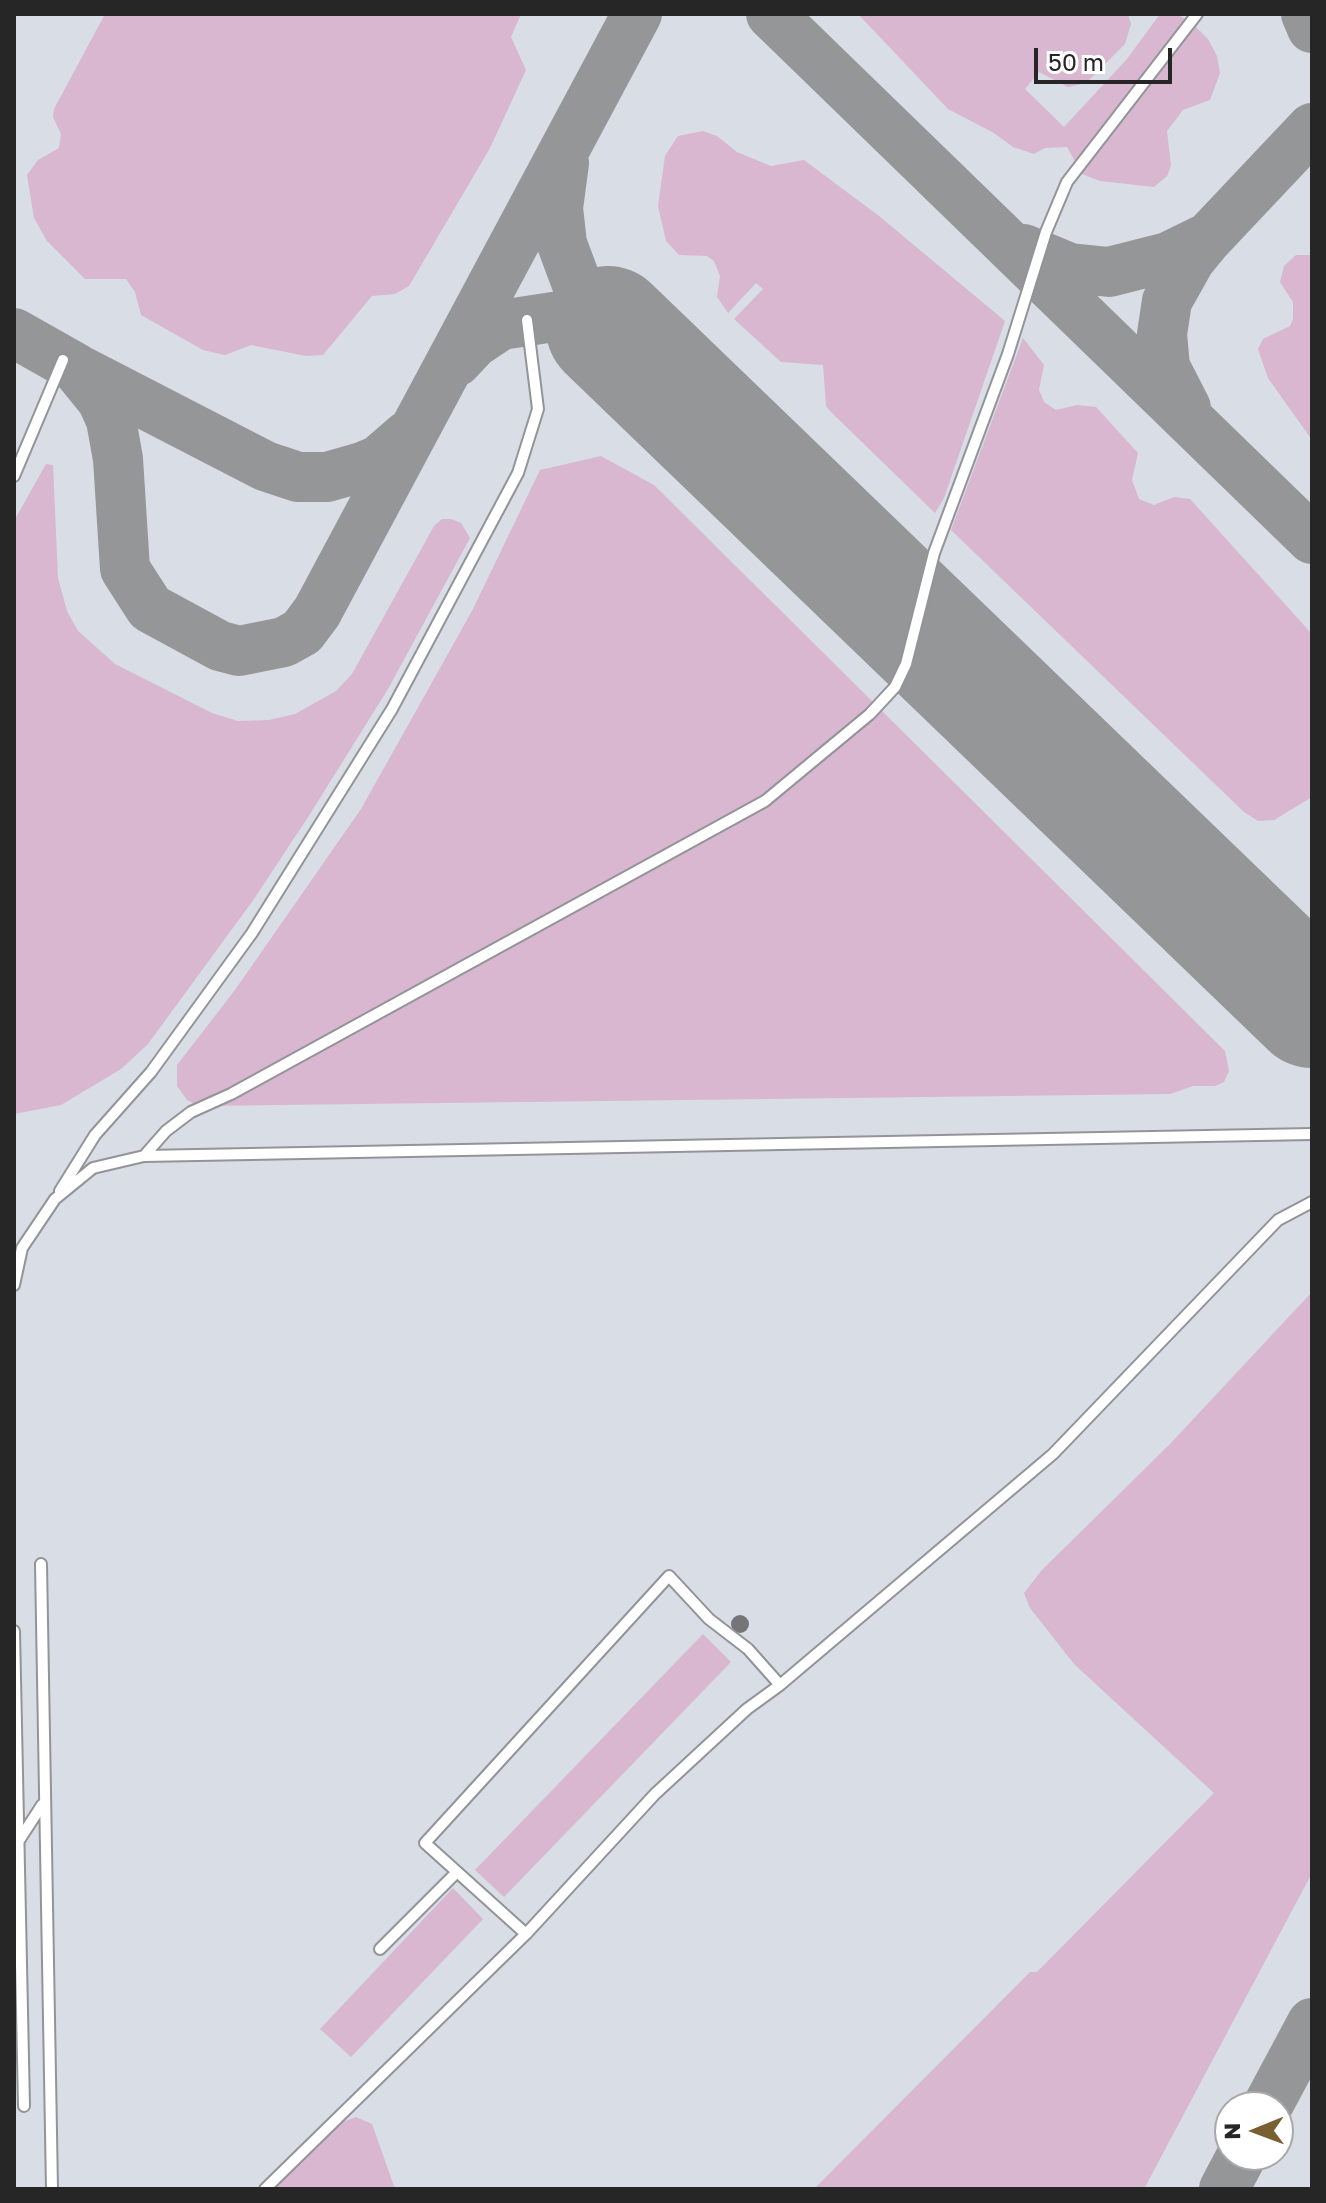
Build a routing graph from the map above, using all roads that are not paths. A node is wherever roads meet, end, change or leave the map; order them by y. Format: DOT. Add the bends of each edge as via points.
graph roads {
  1 [pos="1197,14"];
  2 [pos="527,320"];
  3 [pos="63,360"];
  4 [pos="14,476"];
  5 [pos="1312,1134"];
  6 [pos="144,1156"];
  7 [pos="55,1199"];
  8 [pos="1312,1202"];
  9 [pos="18,1244"];
  10 [pos="14,1285"];
  11 [pos="41,1564"];
  12 [pos="14,1631"];
  13 [pos="780,1685"];
  14 [pos="44,1797"];
  15 [pos="16,1845"];
  16 [pos="457,1872"];
  17 [pos="526,1934"];
  18 [pos="380,1949"];
  19 [pos="24,2106"];
  20 [pos="52,2189"];
  21 [pos="265,2189"];
  1 -- 6 [label="lane" via="1067,182 934,553 906,664 895,687 765,801 191,1112"];
  2 -- 7 [label="lane" via="538,409 518,473 392,709 252,933 151,1072 95,1135"];
  3 -- 4 [label="lane"];
  5 -- 6 [label="lane"];
  6 -- 7 [label="lane" via="93,1168"];
  7 -- 9 [label="lane"];
  8 -- 13 [label="lane" via="1278,1220 1053,1454"];
  9 -- 10 [label="lane"];
  11 -- 14 [label="lane"];
  12 -- 15 [label="lane"];
  13 -- 16 [label="lane" via="669,1576 425,1843"];
  13 -- 17 [label="lane" via="655,1794"];
  14 -- 15 [label="lane"];
  14 -- 20 [label="lane"];
  15 -- 19 [label="lane"];
  16 -- 17 [label="lane"];
  16 -- 18 [label="lane"];
  17 -- 21 [label="lane"];
}
